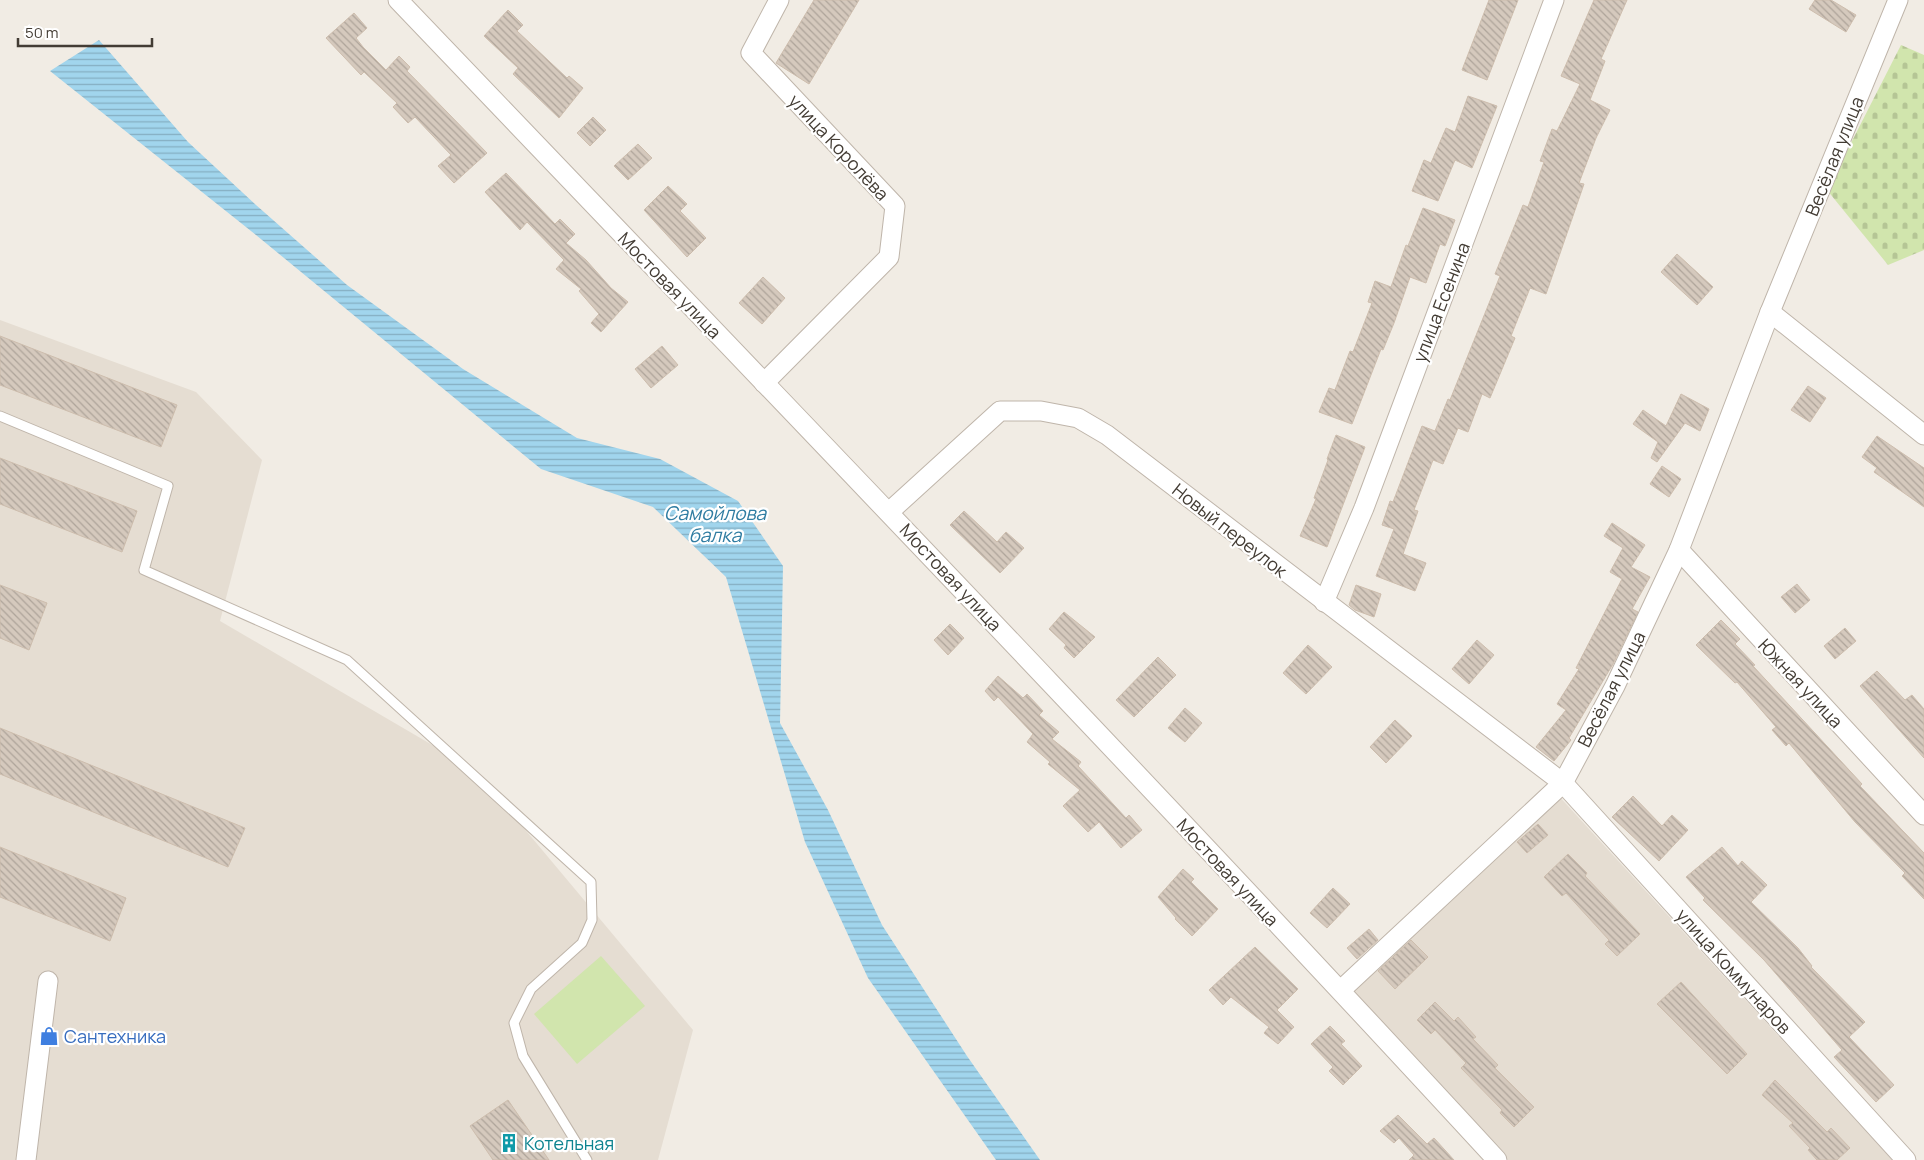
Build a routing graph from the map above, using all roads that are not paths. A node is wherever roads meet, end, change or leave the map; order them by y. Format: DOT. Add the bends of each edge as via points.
graph roads {
  1 [pos="398,0"];
  2 [pos="779,0"];
  3 [pos="1554,0"];
  4 [pos="1898,0"];
  5 [pos="1770,312"];
  6 [pos="764,383"];
  7 [pos="0,416"];
  8 [pos="1924,435"];
  9 [pos="889,512"];
  10 [pos="1679,550"];
  11 [pos="1324,602"];
  12 [pos="1562,782"];
  13 [pos="1924,815"];
  14 [pos="48,981"];
  15 [pos="1340,990"];
  16 [pos="26,1160"];
  17 [pos="587,1160"];
  18 [pos="1497,1160"];
  19 [pos="1906,1160"];
  1 -- 6 [label="street, Мостовая улица"];
  2 -- 6 [label="street, улица Королёва" via="751,53 895,206 888,257"];
  3 -- 11 [label="street, улица Есенина" via="1367,499"];
  4 -- 5 [label="street, Весёлая улица"];
  5 -- 8 [label="street"];
  5 -- 10 [label="street, Весёлая улица"];
  6 -- 9 [label="street, Мостовая улица"];
  7 -- 17 [label="lane" via="168,486 144,570 347,660 591,882 592,920 582,942 531,989 514,1023 523,1056"];
  9 -- 11 [label="street, Новый переулок" via="1000,411 1041,411 1078,418 1107,435"];
  9 -- 15 [label="street, Мостовая улица"];
  10 -- 12 [label="street, Весёлая улица" via="1615,686"];
  10 -- 13 [label="street, Южная улица"];
  11 -- 12 [label="street, Новый переулок"];
  12 -- 15 [label="street, Весёлая улица"];
  12 -- 19 [label="street, улица Коммунаров"];
  14 -- 16 [label="street"];
  15 -- 18 [label="street, Мостовая улица"];
}
